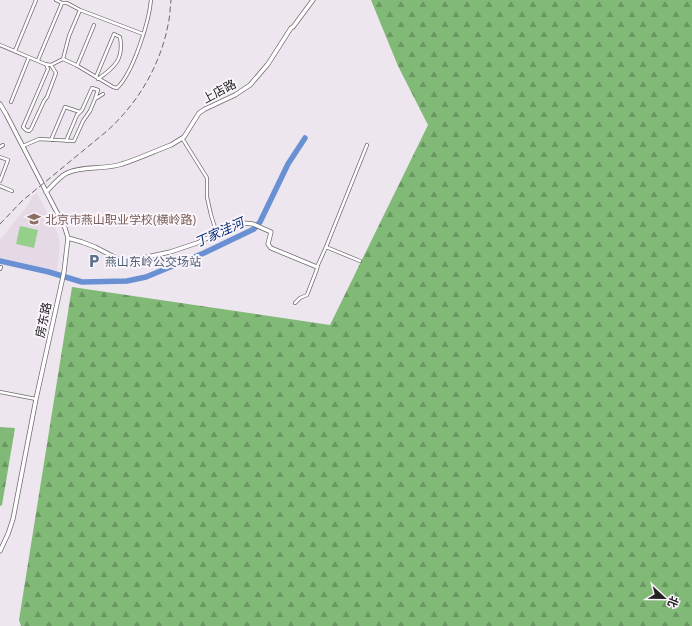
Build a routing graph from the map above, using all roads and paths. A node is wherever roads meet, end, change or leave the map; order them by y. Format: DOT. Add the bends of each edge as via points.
graph roads {
  1 [pos="36,0"];
  2 [pos="56,0"];
  3 [pos="151,0"];
  4 [pos="313,0"];
  5 [pos="68,2"];
  6 [pos="62,3"];
  7 [pos="80,10"];
  8 [pos="94,25"];
  9 [pos="143,34"];
  10 [pos="0,45"];
  11 [pos="15,51"];
  12 [pos="29,57"];
  13 [pos="63,59"];
  14 [pos="38,60"];
  15 [pos="46,64"];
  16 [pos="51,64"];
  17 [pos="77,66"];
  18 [pos="97,78"];
  19 [pos="103,94"];
  20 [pos="95,99"];
  21 [pos="11,102"];
  22 [pos="0,104"];
  23 [pos="80,112"];
  24 [pos="182,138"];
  25 [pos="51,140"];
  26 [pos="66,141"];
  27 [pos="367,145"];
  28 [pos="23,146"];
  29 [pos="0,157"];
  30 [pos="0,181"];
  31 [pos="0,186"];
  32 [pos="12,191"];
  33 [pos="46,192"];
  34 [pos="217,234"];
  35 [pos="68,238"];
  36 [pos="326,247"];
  37 [pos="360,261"];
  38 [pos="317,267"];
  39 [pos="295,303"];
  40 [pos="0,392"];
  41 [pos="36,399"];
  42 [pos="0,551"];
  1 -- 11 [label="street"];
  2 -- 6 [label="street"];
  3 -- 9 [label="street"];
  4 -- 24 [label="street, 上店路" via="250,85 205,109"];
  5 -- 6 [label="street"];
  5 -- 7 [label="street"];
  6 -- 14 [label="street"];
  7 -- 9 [label="street"];
  7 -- 13 [label="street"];
  8 -- 17 [label="street"];
  9 -- 18 [label="street" via="141,44 117,88"];
  10 -- 11 [label="street"];
  11 -- 12 [label="street"];
  12 -- 14 [label="street"];
  12 -- 21 [label="street"];
  13 -- 16 [label="street"];
  13 -- 17 [label="street"];
  14 -- 15 [label="street"];
  15 -- 16 [label="street"];
  15 -- 16 [label="street" via="48,69 23,127 29,131 48,97 56,73"];
  17 -- 18 [label="street"];
  18 -- 18 [label="street" via="113,68 118,58 121,43 120,37 114,34"];
  19 -- 20 [label="street"];
  20 -- 23 [label="street" via="98,90 92,88"];
  20 -- 26 [label="street" via="74,142"];
  22 -- 28 [label="street, 房东路"];
  23 -- 25 [label="street" via="65,107"];
  23 -- 26 [label="street"];
  24 -- 33 [label="street, 上店路" via="171,145 121,164 67,173"];
  24 -- 34 [label="street" via="207,178 207,197"];
  25 -- 26 [label="street"];
  25 -- 28 [label="street" via="39,140"];
  27 -- 36 [label="street"];
  28 -- 33 [label="street, 房东路"];
  29 -- 30 [label="street" via="8,160"];
  31 -- 32 [label="street"];
  33 -- 35 [label="street, 房东路"];
  34 -- 35 [label="street" via="170,252 124,262 95,247"];
  34 -- 38 [label="street" via="243,223 253,224 271,232 268,244 271,248"];
  35 -- 41 [label="street, 房东路" via="64,272"];
  36 -- 37 [label="street"];
  36 -- 38 [label="street"];
  38 -- 39 [label="street" via="307,295"];
  40 -- 41 [label="street"];
  41 -- 42 [label="street, 房东路" via="13,519"];
}
